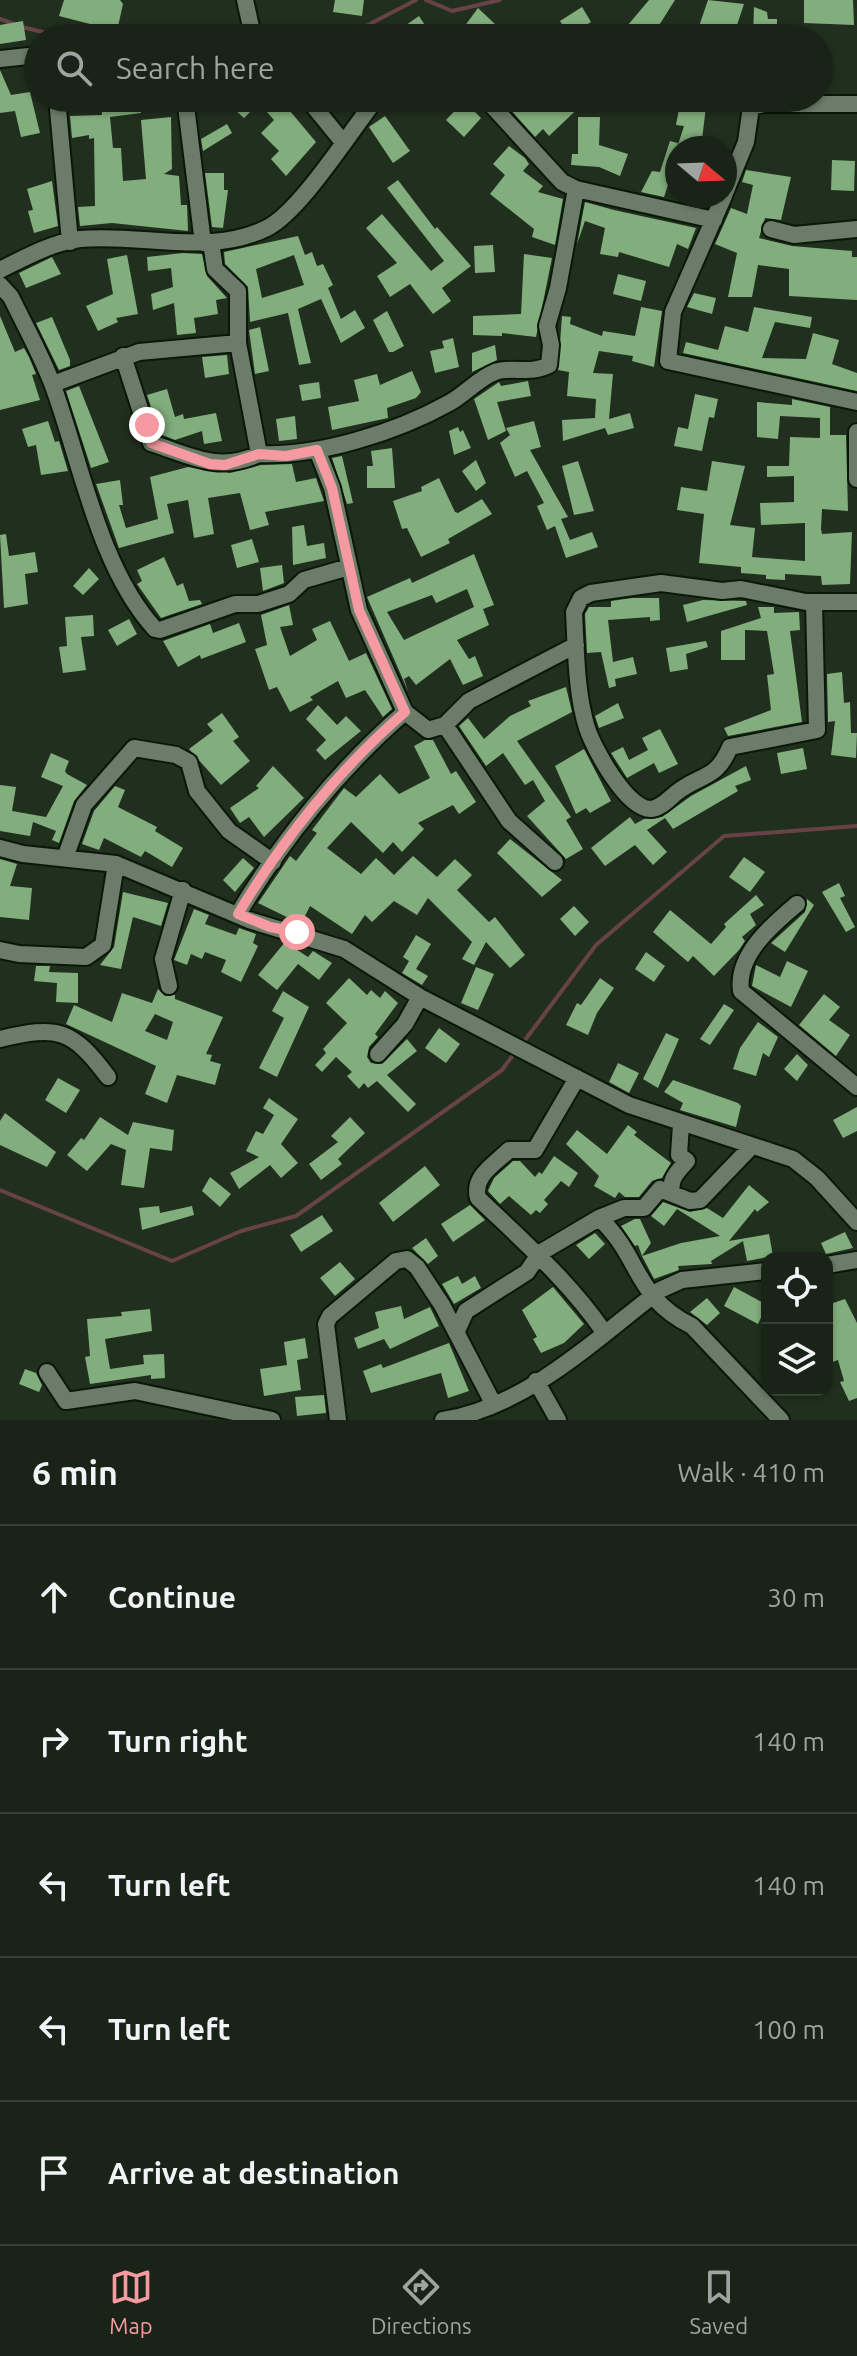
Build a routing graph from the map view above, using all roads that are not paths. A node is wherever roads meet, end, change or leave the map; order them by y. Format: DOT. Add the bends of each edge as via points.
graph roads {
  1 [pos="245,0"];
  2 [pos="250,24"];
  3 [pos="24,56"];
  4 [pos="0,59"];
  5 [pos="833,104"];
  6 [pos="857,104"];
  7 [pos="58,112"];
  8 [pos="187,112"];
  9 [pos="318,112"];
  10 [pos="366,112"];
  11 [pos="498,112"];
  12 [pos="750,112"];
  13 [pos="342,141"];
  14 [pos="737,163"];
  15 [pos="576,189"];
  16 [pos="719,208"];
  17 [pos="714,220"];
  18 [pos="771,229"];
  19 [pos="857,229"];
  20 [pos="70,242"];
  21 [pos="207,243"];
  22 [pos="0,270"];
  23 [pos="0,285"];
  24 [pos="238,343"];
  25 [pos="123,356"];
  26 [pos="53,384"];
  27 [pos="857,402"];
  28 [pos="857,432"];
  29 [pos="317,450"];
  30 [pos="259,454"];
  31 [pos="857,479"];
  32 [pos="349,567"];
  33 [pos="857,602"];
  34 [pos="814,603"];
  35 [pos="574,651"];
  36 [pos="405,712"];
  37 [pos="445,725"];
  38 [pos="0,848"];
  39 [pos="65,858"];
  40 [pos="273,862"];
  41 [pos="555,862"];
  42 [pos="116,864"];
  43 [pos="183,890"];
  44 [pos="797,904"];
  45 [pos="238,914"];
  46 [pos="0,950"];
  47 [pos="169,986"];
  48 [pos="420,997"];
  49 [pos="0,1039"];
  50 [pos="378,1054"];
  51 [pos="108,1077"];
  52 [pos="577,1078"];
  53 [pos="857,1087"];
  54 [pos="681,1124"];
  55 [pos="750,1148"];
  56 [pos="672,1193"];
  57 [pos="599,1218"];
  58 [pos="857,1222"];
  59 [pos="540,1253"];
  60 [pos="857,1260"];
  61 [pos="833,1264"];
  62 [pos="761,1272"];
  63 [pos="650,1297"];
  64 [pos="457,1331"];
  65 [pos="604,1332"];
  66 [pos="47,1372"];
  67 [pos="536,1381"];
  68 [pos="494,1405"];
  69 [pos="272,1420"];
  70 [pos="338,1420"];
  71 [pos="443,1420"];
  72 [pos="558,1420"];
  73 [pos="781,1420"];
  1 -- 2 [label="street"];
  3 -- 4 [label="street"];
  5 -- 6 [label="street"];
  7 -- 20 [label="street"];
  8 -- 21 [label="street"];
  9 -- 13 [label="street"];
  10 -- 13 [label="street"];
  11 -- 15 [label="street" via="562,182"];
  12 -- 14 [label="street"];
  13 -- 21 [label="street" via="296,204 268,228"];
  15 -- 17 [label="street"];
  15 -- 29 [label="street" via="547,326 549,365 536,372 496,372 448,404 372,435"];
  16 -- 17 [label="street"];
  17 -- 27 [label="street" via="673,312 668,361"];
  18 -- 19 [label="street" via="794,235"];
  20 -- 21 [label="street"];
  20 -- 22 [label="street"];
  21 -- 24 [label="street" via="215,269 238,291"];
  23 -- 26 [label="street" via="11,297"];
  24 -- 25 [label="street"];
  24 -- 30 [label="street"];
  25 -- 26 [label="street"];
  25 -- 30 [label="street" via="151,443 210,464"];
  26 -- 32 [label="street" via="93,513 115,563 155,629 235,604 258,604 289,594 304,580"];
  28 -- 31 [label="street"];
  29 -- 30 [label="street"];
  29 -- 32 [label="street" via="332,488"];
  32 -- 36 [label="street" via="359,610"];
  33 -- 34 [label="street"];
  34 -- 35 [label="street" via="741,589 661,583 606,590 581,598 574,612"];
  34 -- 35 [label="street" via="817,730 730,747 721,768 649,809 634,803 618,784 587,729"];
  35 -- 37 [label="street" via="469,701"];
  36 -- 37 [label="street" via="428,730"];
  36 -- 40 [label="street" via="358,752"];
  37 -- 41 [label="street" via="509,821"];
  38 -- 39 [label="street"];
  39 -- 40 [label="street" via="84,805 134,748 189,762 197,791 229,831"];
  39 -- 42 [label="street"];
  40 -- 45 [label="street"];
  42 -- 43 [label="street"];
  42 -- 46 [label="street" via="103,945 96,953 86,957"];
  43 -- 45 [label="street"];
  43 -- 47 [label="street" via="163,959"];
  44 -- 53 [label="street" via="764,931 739,978 741,991"];
  45 -- 48 [label="street" via="344,949"];
  48 -- 50 [label="street"];
  48 -- 52 [label="street"];
  49 -- 51 [label="street" via="36,1030 60,1033 85,1047"];
  52 -- 54 [label="street"];
  52 -- 59 [label="street" via="535,1150 509,1150 478,1179 475,1189 478,1198"];
  54 -- 55 [label="street"];
  54 -- 56 [label="street" via="679,1155 687,1161 676,1173"];
  55 -- 56 [label="street" via="700,1200"];
  55 -- 58 [label="street" via="793,1159"];
  56 -- 57 [label="street" via="660,1189 644,1208 624,1208"];
  57 -- 59 [label="street"];
  57 -- 63 [label="street" via="613,1230"];
  59 -- 64 [label="street" via="527,1272 466,1311"];
  59 -- 65 [label="street"];
  60 -- 61 [label="street"];
  62 -- 63 [label="street" via="682,1280"];
  63 -- 65 [label="street"];
  63 -- 73 [label="street" via="692,1326"];
  64 -- 68 [label="street"];
  64 -- 70 [label="street" via="417,1267 407,1259 396,1261 326,1324"];
  65 -- 67 [label="street"];
  66 -- 69 [label="street" via="66,1401 135,1391"];
  67 -- 68 [label="street"];
  67 -- 72 [label="street"];
  68 -- 71 [label="street"];
}
